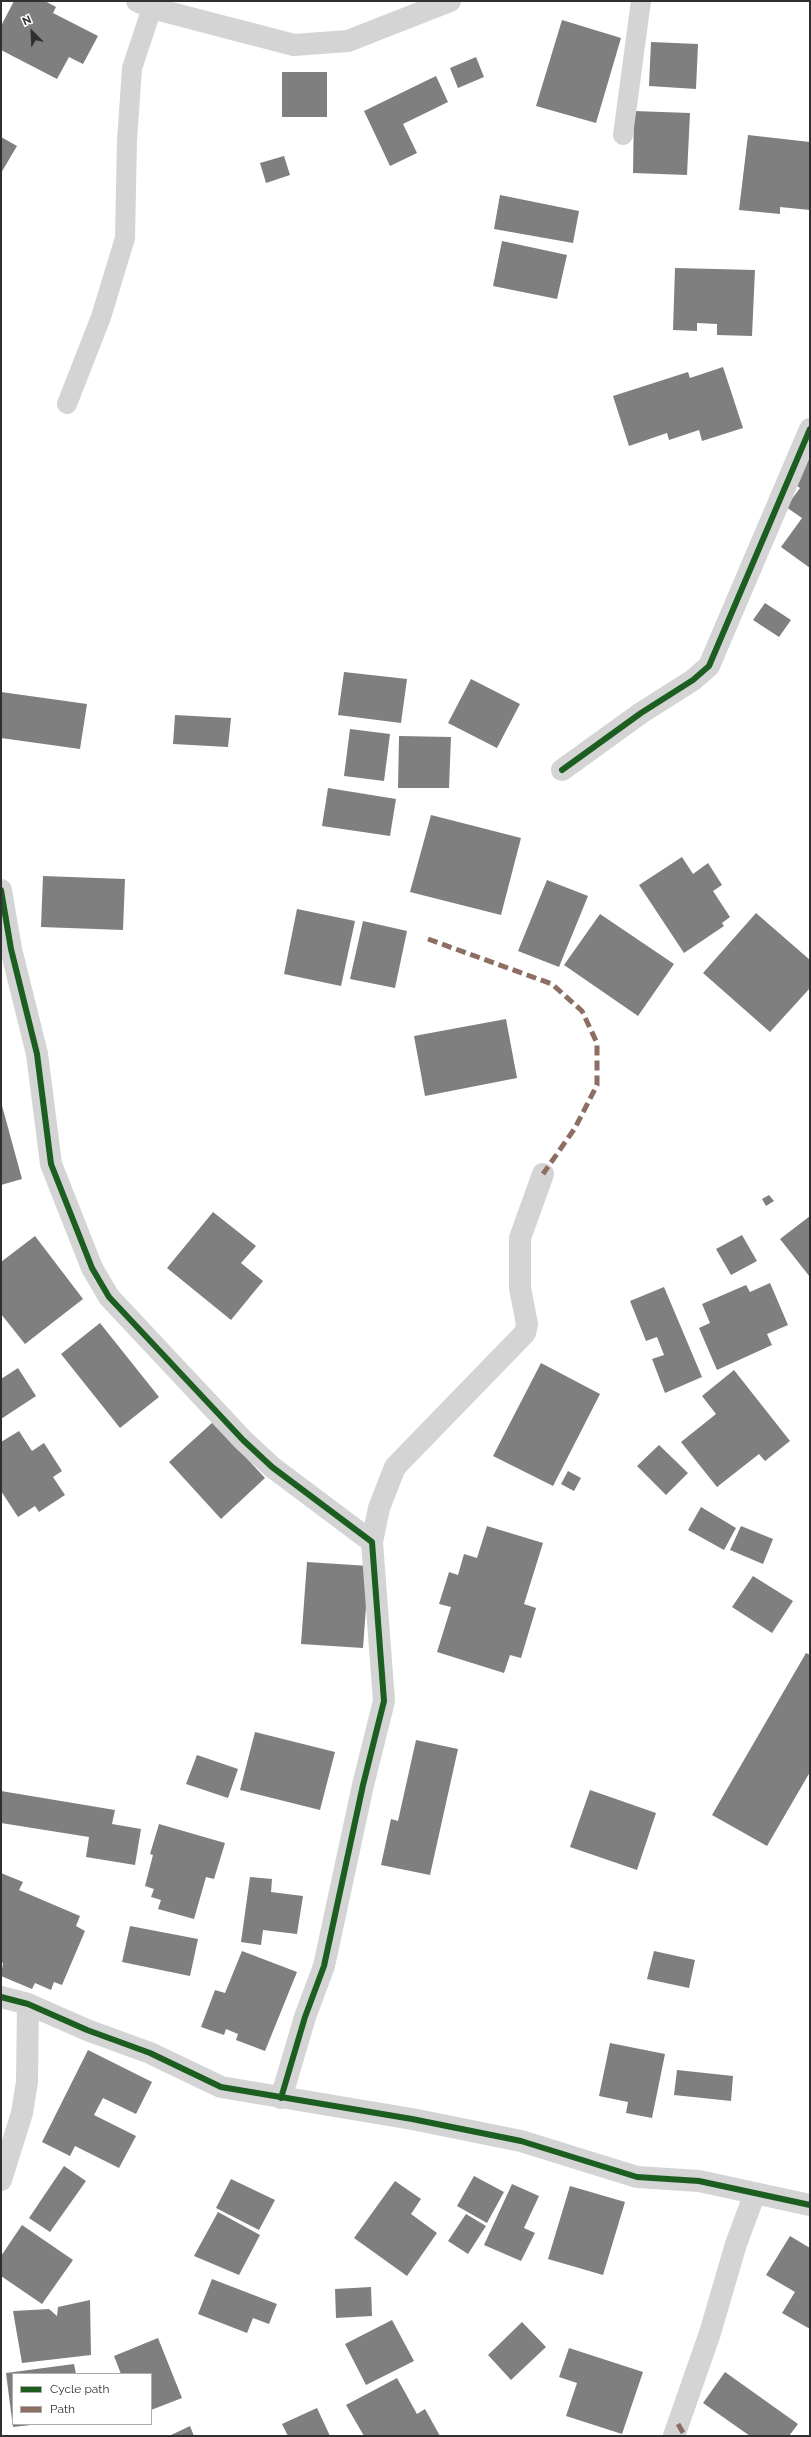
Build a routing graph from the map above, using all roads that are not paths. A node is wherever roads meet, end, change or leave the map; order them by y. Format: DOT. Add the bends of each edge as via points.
graph roads {
  1 [pos="450,1"];
  2 [pos="641,1"];
  3 [pos="145,4"];
  4 [pos="623,135"];
  5 [pos="67,404"];
  6 [pos="810,428"];
  7 [pos="562,770"];
  8 [pos="1,890"];
  9 [pos="543,1174"];
  10 [pos="372,1542"];
  11 [pos="1,1997"];
  12 [pos="28,2004"];
  13 [pos="281,2098"];
  14 [pos="1,2180"];
  15 [pos="754,2193"];
  16 [pos="810,2205"];
  17 [pos="674,2436"];
  1 -- 3 [label="street" via="348,41 294,45"];
  2 -- 4 [label="lane"];
  3 -- 5 [label="lane" via="132,68 125,238 101,317"];
  6 -- 7 [label="street" via="709,666"];
  8 -- 10 [label="street" via="11,950 37,1054 51,1164 92,1268 109,1297 243,1440 272,1467"];
  9 -- 10 [label="street" via="520,1238 520,1288 527,1324 525,1333 395,1467 379,1508"];
  10 -- 13 [label="street" via="384,1701 324,1966 305,2017"];
  11 -- 12 [label="street"];
  12 -- 13 [label="street" via="150,2053 221,2087"];
  12 -- 14 [label="street" via="27,2082 22,2113"];
  13 -- 15 [label="street" via="412,2118 521,2141 636,2177 699,2181"];
  15 -- 16 [label="street"];
  15 -- 17 [label="street"];
}
